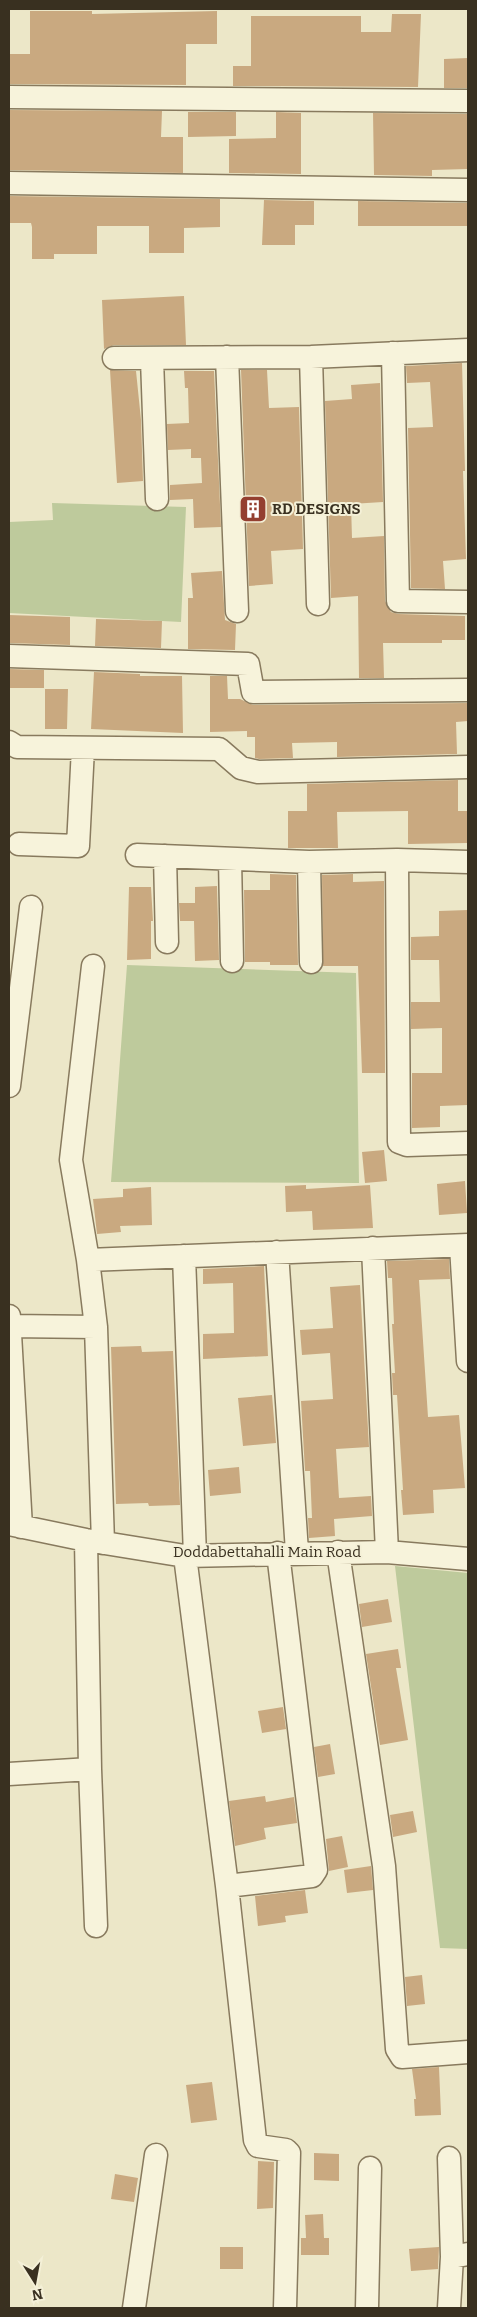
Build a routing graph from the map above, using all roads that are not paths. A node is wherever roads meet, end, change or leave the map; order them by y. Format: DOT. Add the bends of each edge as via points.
graph roads {
  1 [pos="9,97"];
  2 [pos="468,101"];
  3 [pos="9,183"];
  4 [pos="468,190"];
  5 [pos="468,350"];
  6 [pos="393,353"];
  7 [pos="311,357"];
  8 [pos="114,358"];
  9 [pos="226,358"];
  10 [pos="152,359"];
  11 [pos="157,499"];
  12 [pos="468,602"];
  13 [pos="318,604"];
  14 [pos="237,611"];
  15 [pos="9,656"];
  16 [pos="468,690"];
  17 [pos="9,742"];
  18 [pos="83,748"];
  19 [pos="468,768"];
  20 [pos="19,844"];
  21 [pos="137,855"];
  22 [pos="165,856"];
  23 [pos="230,859"];
  24 [pos="397,860"];
  25 [pos="309,862"];
  26 [pos="468,862"];
  27 [pos="31,907"];
  28 [pos="167,942"];
  29 [pos="232,961"];
  30 [pos="311,962"];
  31 [pos="93,966"];
  32 [pos="9,1086"];
  33 [pos="468,1143"];
  34 [pos="465,1245"];
  35 [pos="373,1248"];
  36 [pos="277,1252"];
  37 [pos="184,1256"];
  38 [pos="88,1260"];
  39 [pos="9,1323"];
  40 [pos="96,1327"];
  41 [pos="468,1361"];
  42 [pos="15,1526"];
  43 [pos="95,1542"];
  44 [pos="338,1552"];
  45 [pos="387,1552"];
  46 [pos="287,1553"];
  47 [pos="190,1556"];
  48 [pos="468,1559"];
  49 [pos="90,1769"];
  50 [pos="9,1774"];
  51 [pos="227,1886"];
  52 [pos="96,1926"];
  53 [pos="468,2052"];
  54 [pos="156,2155"];
  55 [pos="449,2158"];
  56 [pos="370,2168"];
  57 [pos="460,2255"];
  58 [pos="134,2308"];
  59 [pos="286,2308"];
  60 [pos="367,2308"];
  61 [pos="449,2308"];
  1 -- 2 [label="street"];
  3 -- 4 [label="street"];
  5 -- 6 [label="street"];
  6 -- 7 [label="street"];
  6 -- 12 [label="street" via="398,600"];
  7 -- 9 [label="street"];
  7 -- 13 [label="street"];
  8 -- 10 [label="street"];
  9 -- 10 [label="street"];
  9 -- 14 [label="street"];
  10 -- 11 [label="street"];
  15 -- 16 [label="street" via="248,664 253,692"];
  17 -- 18 [label="street" via="17,748"];
  18 -- 19 [label="street" via="219,749 241,768 258,772"];
  18 -- 20 [label="street" via="78,846"];
  21 -- 22 [label="street"];
  22 -- 23 [label="street"];
  22 -- 28 [label="street"];
  23 -- 25 [label="street"];
  23 -- 29 [label="street"];
  24 -- 25 [label="street"];
  24 -- 26 [label="street"];
  24 -- 33 [label="street" via="399,1142 407,1145"];
  25 -- 30 [label="street"];
  27 -- 32 [label="street"];
  31 -- 38 [label="street" via="71,1160"];
  34 -- 35 [label="street"];
  34 -- 41 [label="street"];
  35 -- 36 [label="street"];
  35 -- 45 [label="street"];
  36 -- 37 [label="street"];
  36 -- 46 [label="street"];
  37 -- 38 [label="street"];
  37 -- 47 [label="street"];
  38 -- 40 [label="street"];
  39 -- 40 [label="street"];
  39 -- 42 [label="street"];
  40 -- 43 [label="street"];
  42 -- 43 [label="street, Doddabettahalli Main Road"];
  43 -- 47 [label="street, Doddabettahalli Main Road"];
  43 -- 49 [label="street"];
  44 -- 45 [label="street, Doddabettahalli Main Road"];
  44 -- 46 [label="street, Doddabettahalli Main Road"];
  44 -- 53 [label="street" via="384,1866 397,2050 402,2057"];
  45 -- 48 [label="street, Doddabettahalli Main Road"];
  46 -- 47 [label="street, Doddabettahalli Main Road"];
  46 -- 51 [label="street" via="316,1870 312,1876"];
  47 -- 51 [label="street"];
  49 -- 50 [label="street"];
  49 -- 52 [label="street"];
  51 -- 59 [label="street" via="255,2140 258,2146 289,2153"];
  54 -- 58 [label="street"];
  55 -- 57 [label="street"];
  56 -- 60 [label="street"];
  57 -- 61 [label="street"];
}
